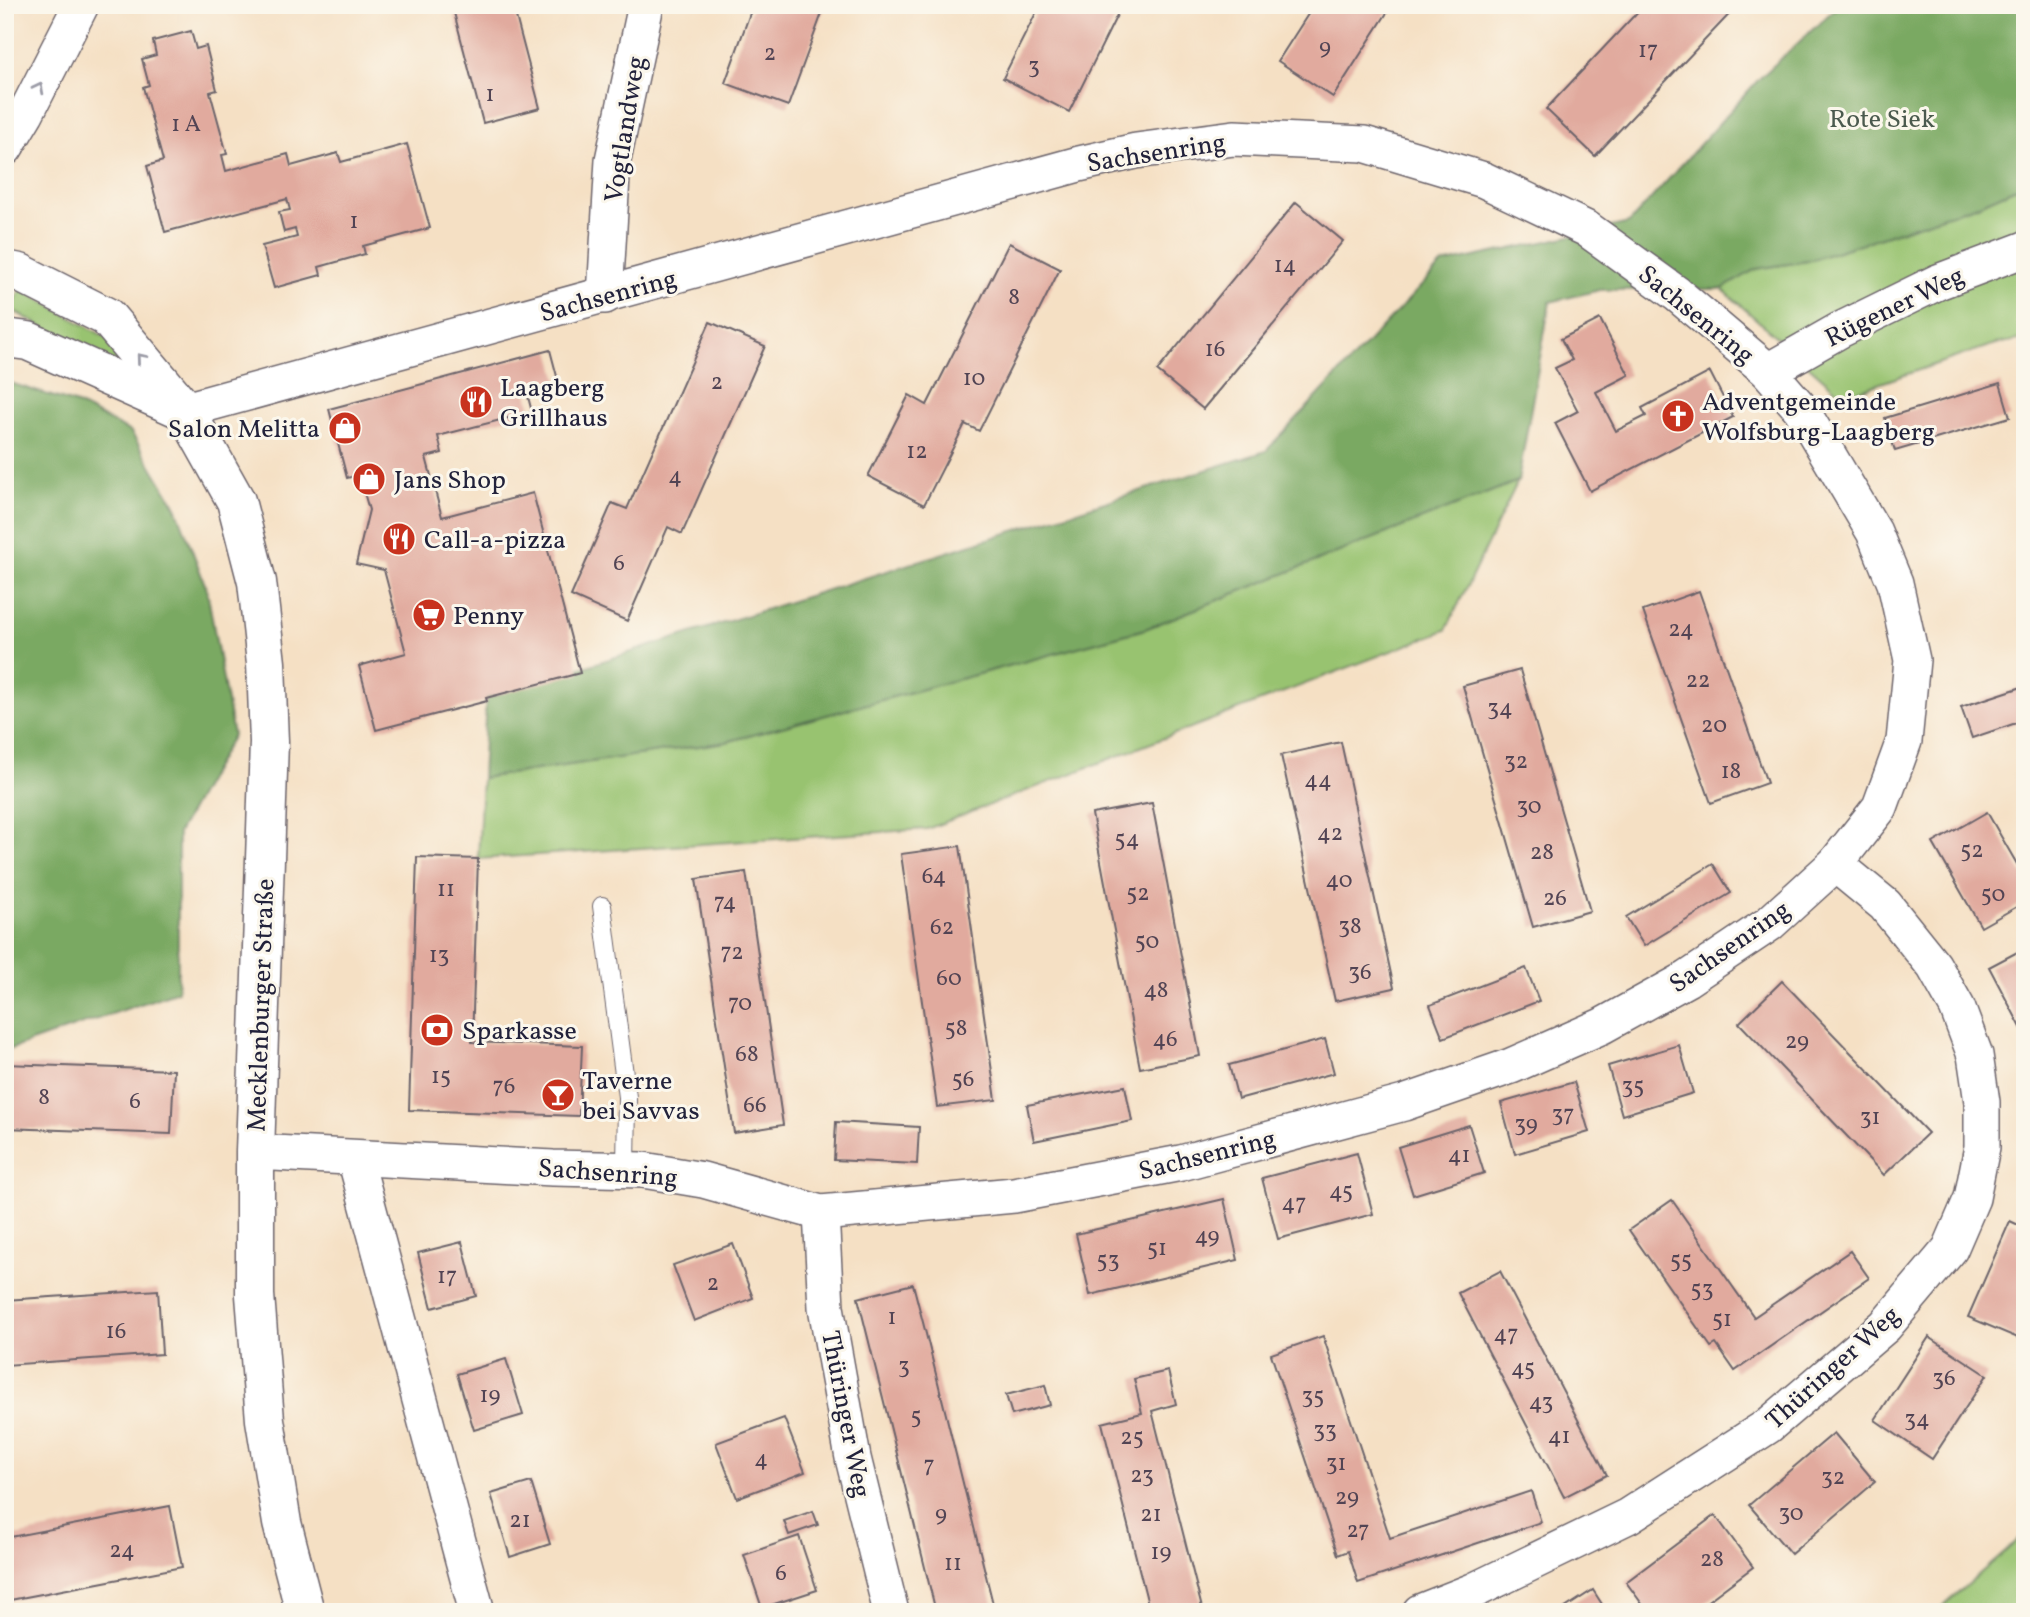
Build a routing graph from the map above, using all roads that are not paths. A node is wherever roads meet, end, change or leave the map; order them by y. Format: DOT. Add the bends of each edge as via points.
graph roads {
  1 [pos="81,5"];
  2 [pos="646,5"];
  3 [pos="5,148"];
  4 [pos="2025,249"];
  5 [pos="13,271"];
  6 [pos="605,296"];
  7 [pos="13,334"];
  8 [pos="1768,371"];
  9 [pos="185,410"];
  10 [pos="1835,864"];
  11 [pos="602,906"];
  12 [pos="255,1152"];
  13 [pos="355,1158"];
  14 [pos="626,1169"];
  15 [pos="821,1213"];
  16 [pos="305,1612"];
  17 [pos="477,1612"];
  18 [pos="891,1612"];
  19 [pos="1420,1612"];
  3 -- 1 [label="street, one-way"];
  2 -- 6 [label="street, Vogtlandweg" via="613,160"];
  4 -- 8 [label="street, Rügener Weg" via="1938,282"];
  9 -- 5 [label="street, Mecklenburger Straße, one-way" via="107,317"];
  6 -- 8 [label="street, Sachsenring" via="1136,151 1234,138 1364,144 1484,180 1587,229 1677,294"];
  6 -- 9 [label="street, Sachsenring"];
  7 -- 9 [label="street"];
  8 -- 10 [label="street, Sachsenring" via="1801,409 1874,532 1895,583 1912,660 1904,741 1880,807"];
  9 -- 12 [label="street, Mecklenburger Straße" via="236,501 257,582 266,663 268,783"];
  10 -- 15 [label="street, Sachsenring" via="1769,924 1687,979 1602,1026 1511,1066 1404,1103 1181,1163 1014,1195"];
  10 -- 19 [label="street, Thüringer Weg" via="1885,905 1934,966 1957,1007 1975,1055 1982,1147 1972,1198 1950,1248 1885,1326 1768,1426 1628,1516"];
  11 -- 14 [label="lane" via="627,1097"];
  12 -- 13 [label="street, Sachsenring"];
  12 -- 16 [label="street, Mecklenburger Straße" via="255,1295 265,1420 282,1523"];
  13 -- 14 [label="street, Sachsenring"];
  13 -- 17 [label="street"];
  14 -- 15 [label="street, Sachsenring" via="703,1180"];
  15 -- 18 [label="street, Thüringer Weg" via="826,1307 853,1458"];
}
